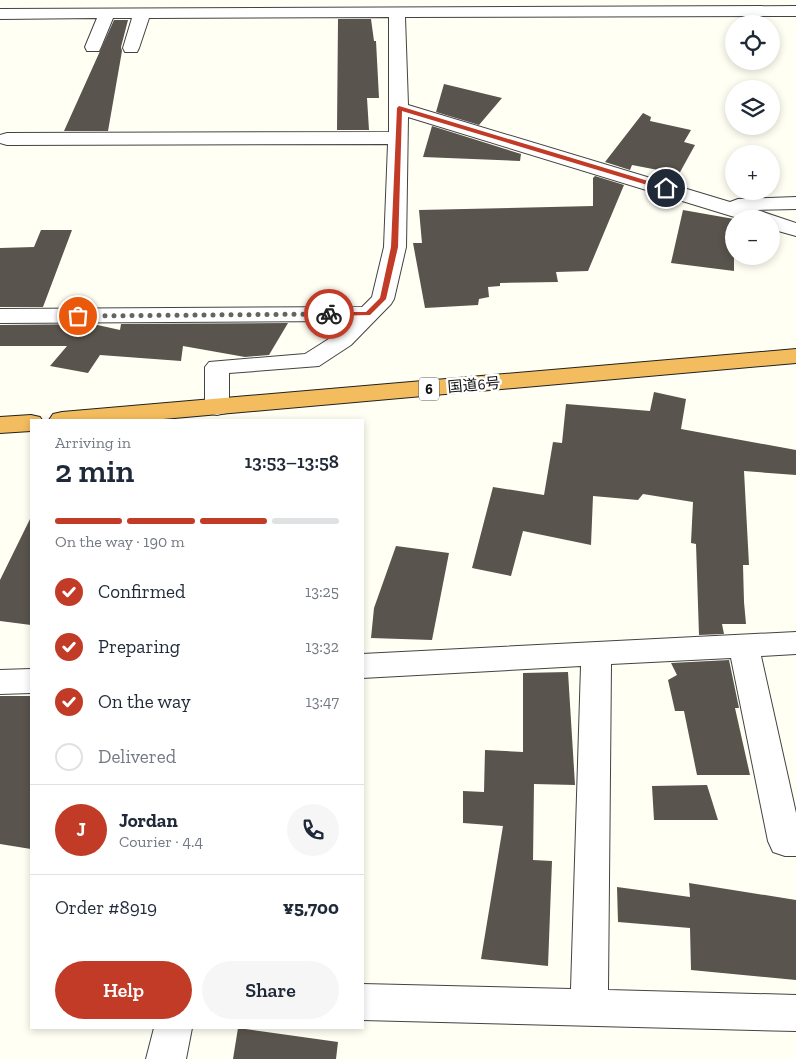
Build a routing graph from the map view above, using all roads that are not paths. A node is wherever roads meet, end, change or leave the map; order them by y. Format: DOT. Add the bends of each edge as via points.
graph roads {
  1 [pos="796,11"];
  2 [pos="397,13"];
  3 [pos="0,14"];
  4 [pos="107,14"];
  5 [pos="142,14"];
  6 [pos="93,47"];
  7 [pos="131,48"];
  8 [pos="399,108"];
  9 [pos="398,138"];
  10 [pos="6,139"];
  11 [pos="796,203"];
  12 [pos="723,206"];
  13 [pos="735,210"];
  14 [pos="780,225"];
  15 [pos="796,230"];
  16 [pos="368,314"];
  17 [pos="0,316"];
  18 [pos="796,356"];
  19 [pos="217,407"];
  20 [pos="187,415"];
  21 [pos="87,419"];
  22 [pos="30,423"];
  23 [pos="0,425"];
  24 [pos="796,643"];
  25 [pos="744,646"];
  26 [pos="596,654"];
  27 [pos="364,666"];
  28 [pos="30,681"];
  29 [pos="0,682"];
  30 [pos="796,841"];
  31 [pos="364,1002"];
  32 [pos="588,1008"];
  33 [pos="796,1013"];
  34 [pos="173,1029"];
  35 [pos="166,1059"];
  1 -- 2 [label="street"];
  2 -- 5 [label="street"];
  2 -- 8 [label="street"];
  3 -- 4 [label="street"];
  4 -- 5 [label="street"];
  4 -- 6 [label="street"];
  5 -- 7 [label="street"];
  8 -- 9 [label="street"];
  8 -- 12 [label="street"];
  9 -- 10 [label="street"];
  9 -- 16 [label="street" via="395,247 383,299"];
  11 -- 12 [label="street"];
  12 -- 13 [label="street"];
  14 -- 15 [label="street"];
  16 -- 17 [label="street"];
  16 -- 19 [label="street" via="343,340 311,361 217,367"];
  18 -- 19 [label="highway, 国道6号 / 6"];
  19 -- 20 [label="highway, 国道6号 / 6"];
  20 -- 21 [label="highway, 国道6号 / 6"];
  22 -- 23 [label="highway"];
  24 -- 25 [label="street"];
  25 -- 26 [label="street"];
  25 -- 30 [label="street" via="786,840"];
  26 -- 27 [label="street"];
  26 -- 32 [label="street"];
  28 -- 29 [label="street"];
  31 -- 32 [label="street"];
  32 -- 33 [label="street"];
  34 -- 35 [label="street"];
}
